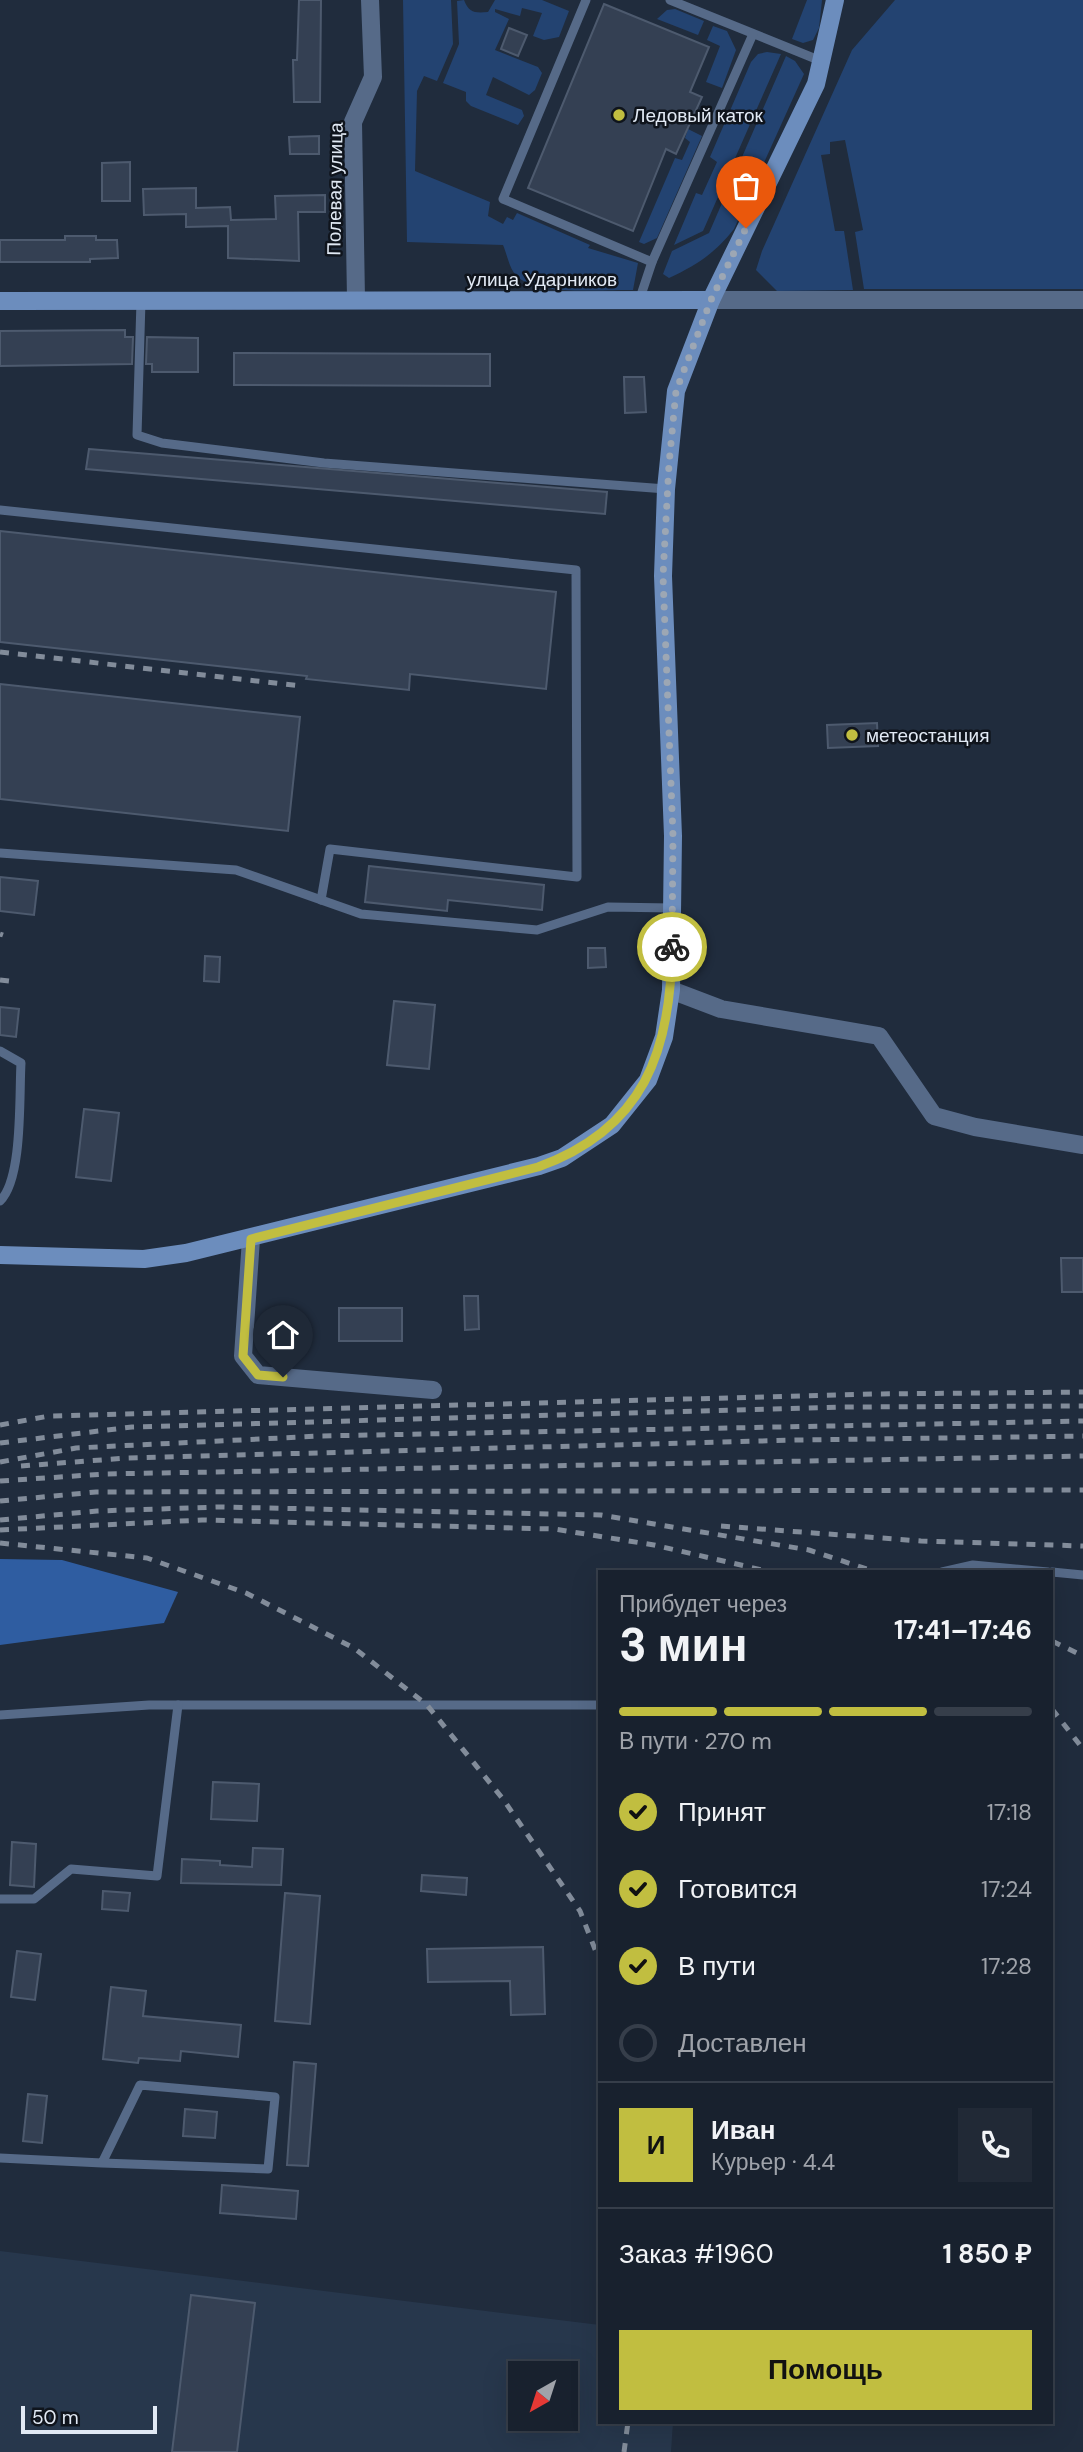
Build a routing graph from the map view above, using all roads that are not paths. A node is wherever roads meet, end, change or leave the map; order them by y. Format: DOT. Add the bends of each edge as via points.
graph roads {
  1 [pos="370,0"];
  2 [pos="586,0"];
  3 [pos="670,0"];
  4 [pos="835,0"];
  5 [pos="752,34"];
  6 [pos="821,61"];
  7 [pos="652,262"];
  8 [pos="356,299"];
  9 [pos="711,300"];
  10 [pos="1083,300"];
  11 [pos="0,301"];
  12 [pos="141,301"];
  13 [pos="639,301"];
  14 [pos="666,489"];
  15 [pos="0,510"];
  16 [pos="0,853"];
  17 [pos="321,900"];
  18 [pos="672,908"];
  19 [pos="671,990"];
  20 [pos="0,1051"];
  21 [pos="1083,1145"];
  22 [pos="0,1201"];
  23 [pos="251,1239"];
  24 [pos="0,1255"];
  25 [pos="433,1390"];
  26 [pos="951,1570"];
  27 [pos="1028,1570"];
  28 [pos="1053,1572"];
  29 [pos="1083,1575"];
  30 [pos="178,1705"];
  31 [pos="598,1705"];
  32 [pos="0,1714"];
  33 [pos="0,1899"];
  34 [pos="0,2158"];
  35 [pos="102,2163"];
  1 -- 8 [label="street, Полевая улица" via="373,77 353,122"];
  2 -- 7 [label="lane" via="503,199"];
  3 -- 5 [label="lane"];
  4 -- 6 [label="main road"];
  5 -- 6 [label="lane"];
  5 -- 7 [label="lane"];
  6 -- 9 [label="main road" via="816,84"];
  7 -- 13 [label="lane"];
  8 -- 12 [label="main road, улица Ударников"];
  8 -- 13 [label="main road, улица Ударников"];
  9 -- 10 [label="street, улица Ударников"];
  9 -- 13 [label="main road, улица Ударников"];
  9 -- 14 [label="main road" via="676,391"];
  11 -- 12 [label="main road, улица Ударников"];
  12 -- 14 [label="lane" via="137,435 162,443 324,463"];
  14 -- 18 [label="main road" via="663,576"];
  15 -- 17 [label="lane" via="576,570 577,877 330,849"];
  16 -- 17 [label="lane" via="236,870"];
  17 -- 18 [label="lane" via="361,914 537,930 608,907"];
  18 -- 19 [label="main road"];
  19 -- 21 [label="street" via="721,1009 879,1036 934,1116"];
  19 -- 23 [label="main road" via="664,1037 648,1080 612,1125 583,1146 538,1167"];
  20 -- 22 [label="lane" via="21,1063 16,1147 8,1194"];
  23 -- 24 [label="main road" via="144,1259"];
  23 -- 25 [label="street" via="243,1356 258,1375"];
  26 -- 27 [label="lane" via="973,1565"];
  28 -- 29 [label="lane"];
  30 -- 31 [label="lane"];
  30 -- 32 [label="lane"];
  30 -- 33 [label="lane" via="156,1876 71,1869 34,1899"];
  34 -- 35 [label="lane"];
  35 -- 35 [label="lane" via="268,2169 275,2097 140,2085"];
}
